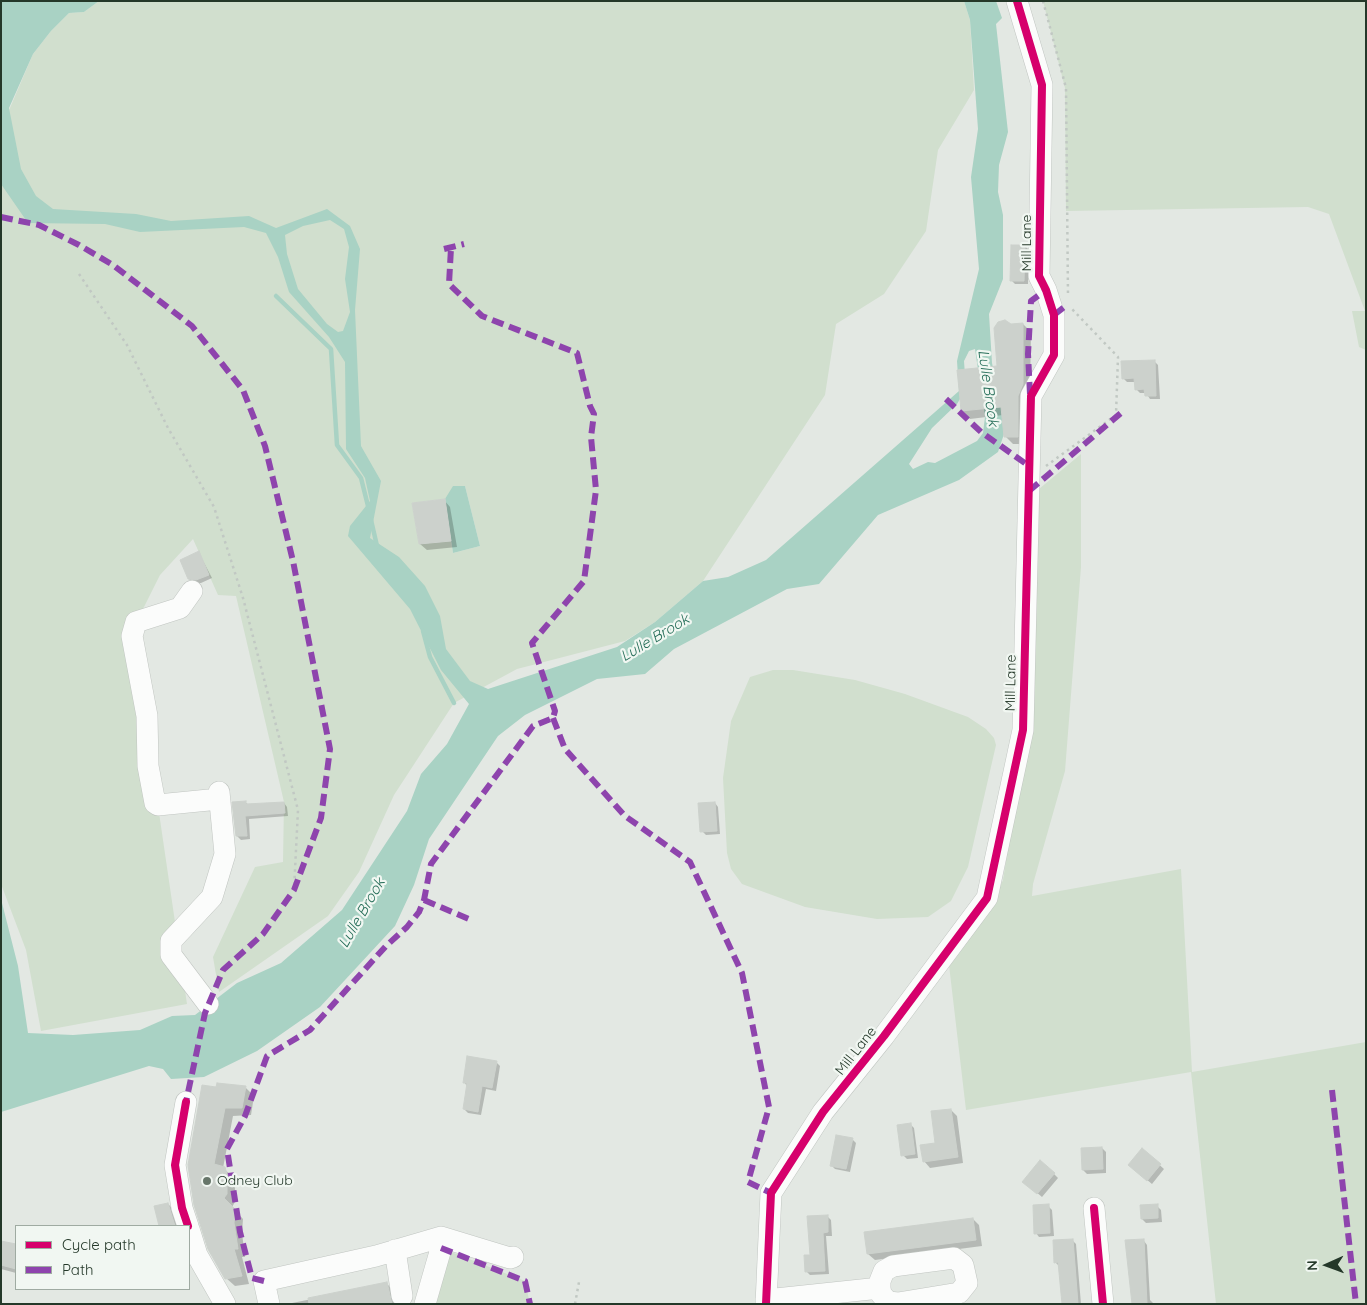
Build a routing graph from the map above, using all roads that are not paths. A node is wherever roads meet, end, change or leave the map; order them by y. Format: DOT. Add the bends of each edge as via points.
graph roads {
  1 [pos="1017,1"];
  2 [pos="192,591"];
  3 [pos="208,1004"];
  4 [pos="186,1102"];
  5 [pos="1093,1208"];
  6 [pos="187,1225"];
  7 [pos="190,1234"];
  8 [pos="444,1238"];
  9 [pos="395,1250"];
  10 [pos="513,1256"];
  11 [pos="880,1288"];
  12 [pos="402,1296"];
  13 [pos="766,1302"];
  14 [pos="225,1304"];
  15 [pos="269,1304"];
  16 [pos="425,1304"];
  17 [pos="1103,1304"];
  1 -- 13 [label="street, Mill Lane" via="1042,85 1039,276 1054,315 1054,355 1030,396 1022,730 987,898 823,1112 771,1193"];
  2 -- 3 [label="street" via="180,608 136,622 132,636 147,716 148,766 155,804 219,795 225,854 212,897 171,941 171,955"];
  4 -- 6 [label="street" via="175,1165"];
  5 -- 17 [label="street"];
  7 -- 14 [label="street" via="197,1255"];
  8 -- 9 [label="street"];
  8 -- 10 [label="street" via="510,1258"];
  8 -- 16 [label="street"];
  9 -- 12 [label="street"];
  9 -- 15 [label="street" via="264,1281"];
  11 -- 13 [label="street"];
}
